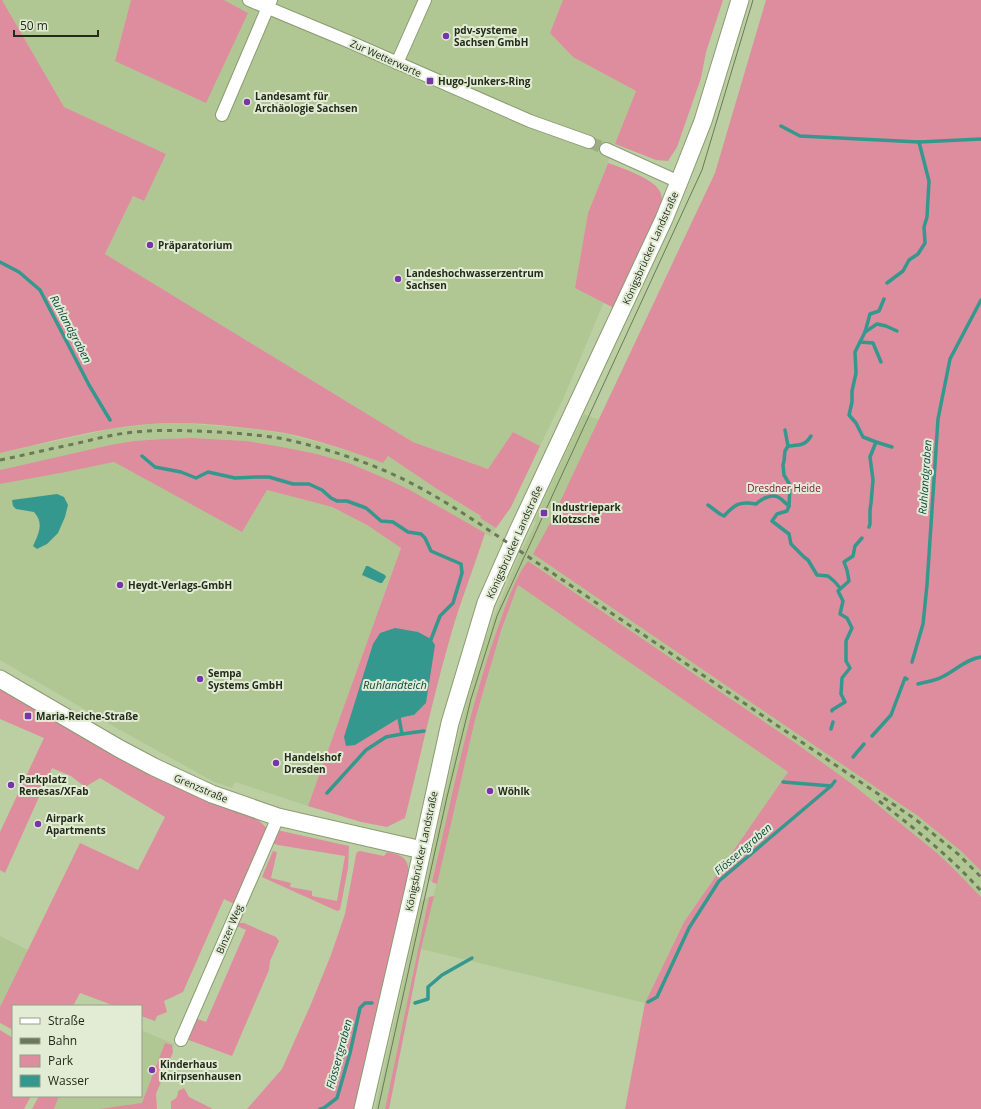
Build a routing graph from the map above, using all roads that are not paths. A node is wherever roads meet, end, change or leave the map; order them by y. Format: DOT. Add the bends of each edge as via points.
graph roads {
  1 [pos="249,0"];
  2 [pos="425,0"];
  3 [pos="740,0"];
  4 [pos="269,4"];
  5 [pos="397,63"];
  6 [pos="222,115"];
  7 [pos="589,142"];
  8 [pos="606,149"];
  9 [pos="679,182"];
  10 [pos="0,679"];
  11 [pos="278,817"];
  12 [pos="422,850"];
  13 [pos="181,1040"];
  14 [pos="363,1109"];
  1 -- 4 [label="street, Zur Wetterwarte"];
  2 -- 5 [label="street"];
  3 -- 9 [label="main road, Königsbrücker Landstraße" via="703,121"];
  4 -- 5 [label="street, Zur Wetterwarte"];
  4 -- 6 [label="street"];
  5 -- 7 [label="street, Zur Wetterwarte" via="530,121"];
  8 -- 9 [label="street"];
  9 -- 12 [label="main road, Königsbrücker Landstraße" via="486,603 450,723"];
  10 -- 11 [label="main road, Grenzstraße" via="154,768 212,794"];
  11 -- 12 [label="main road, Grenzstraße"];
  11 -- 13 [label="street, Binzer Weg"];
  12 -- 14 [label="main road, Königsbrücker Landstraße"];
}
